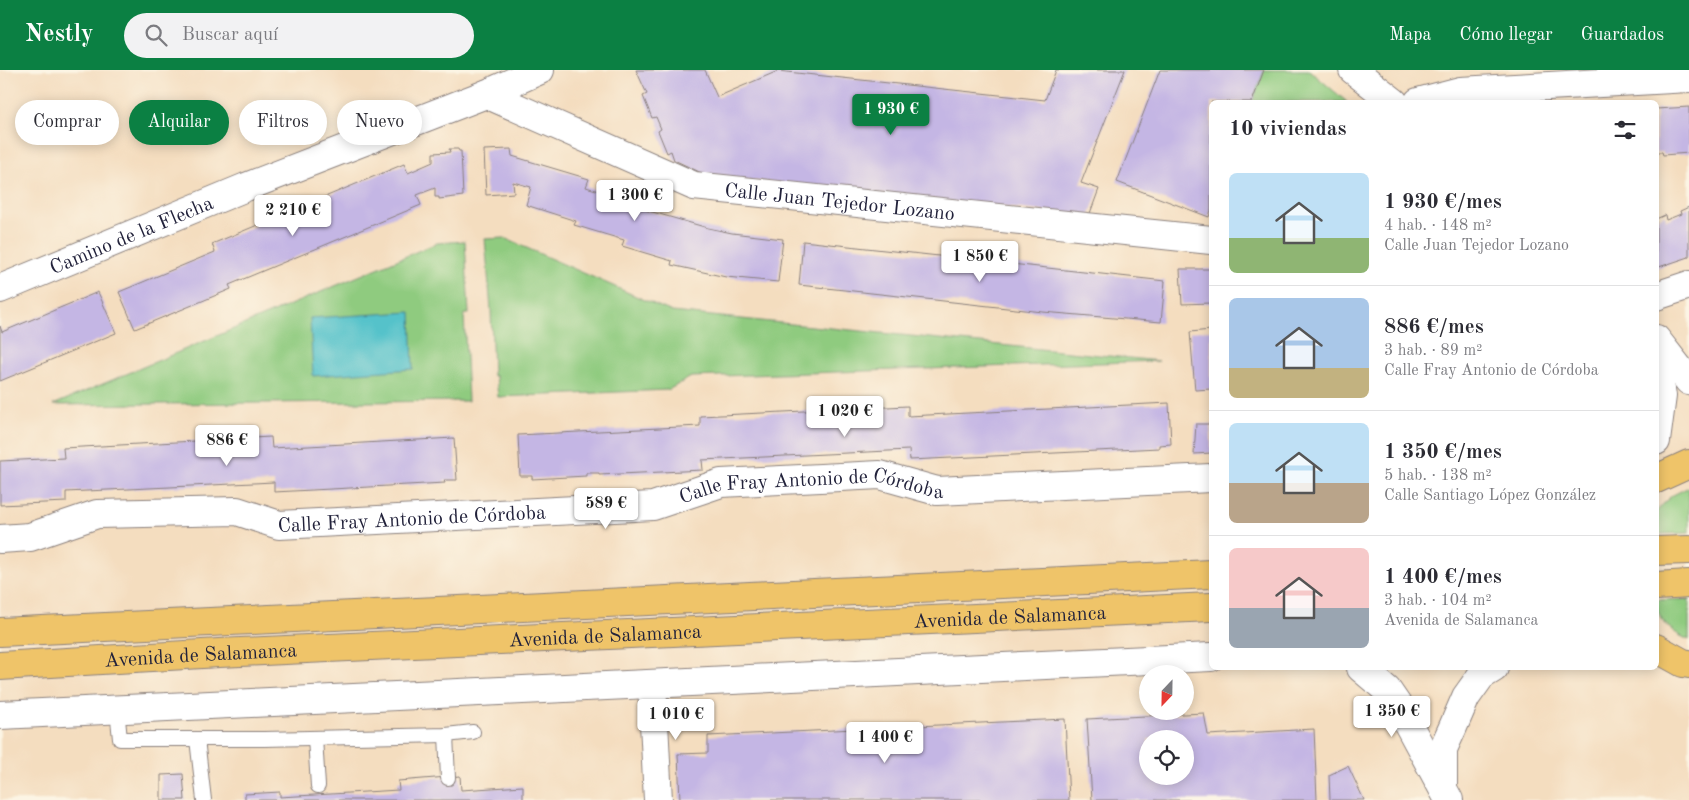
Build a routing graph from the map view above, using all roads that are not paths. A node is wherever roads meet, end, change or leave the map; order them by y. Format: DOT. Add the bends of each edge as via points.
graph roads {
  1 [pos="540,70"];
  2 [pos="1353,70"];
  3 [pos="1689,78"];
  4 [pos="486,94"];
  5 [pos="1391,100"];
  6 [pos="1426,100"];
  7 [pos="1209,240"];
  8 [pos="1689,285"];
  9 [pos="0,289"];
  10 [pos="1659,295"];
  11 [pos="1659,343"];
  12 [pos="1659,376"];
  13 [pos="1689,381"];
  14 [pos="1659,418"];
  15 [pos="1689,464"];
  16 [pos="1209,478"];
  17 [pos="1659,478"];
  18 [pos="0,539"];
  19 [pos="1689,550"];
  20 [pos="1659,551"];
  21 [pos="1209,574"];
  22 [pos="1689,584"];
  23 [pos="1659,586"];
  24 [pos="1209,607"];
  25 [pos="0,632"];
  26 [pos="1659,650"];
  27 [pos="1209,657"];
  28 [pos="1659,657"];
  29 [pos="1686,663"];
  30 [pos="0,666"];
  31 [pos="1363,670"];
  32 [pos="1491,670"];
  33 [pos="652,684"];
  34 [pos="117,710"];
  35 [pos="0,715"];
  36 [pos="473,732"];
  37 [pos="446,735"];
  38 [pos="315,738"];
  39 [pos="197,739"];
  40 [pos="448,778"];
  41 [pos="318,786"];
  42 [pos="1446,794"];
  43 [pos="204,800"];
  44 [pos="658,800"];
  1 -- 4 [label="street, Camino de la Flecha"];
  2 -- 5 [label="street"];
  3 -- 6 [label="street" via="1460,91"];
  4 -- 7 [label="street, Calle Juan Tejedor Lozano" via="694,186"];
  4 -- 9 [label="street, Camino de la Flecha" via="246,187"];
  8 -- 10 [label="street"];
  11 -- 13 [label="street"];
  12 -- 14 [label="street" via="1662,396"];
  15 -- 17 [label="highway"];
  16 -- 18 [label="street, Calle Fray Antonio de Córdoba" via="938,491 880,475 721,483 653,506 279,525 237,511 97,514 30,538"];
  19 -- 20 [label="highway"];
  21 -- 25 [label="highway, Avenida de Salamanca"];
  22 -- 23 [label="highway"];
  24 -- 30 [label="highway, Avenida de Salamanca"];
  26 -- 29 [label="highway"];
  27 -- 33 [label="street"];
  28 -- 29 [label="street"];
  31 -- 42 [label="street" via="1387,690 1400,709"];
  32 -- 42 [label="street" via="1481,676 1466,697 1444,749"];
  33 -- 34 [label="street"];
  33 -- 44 [label="street"];
  34 -- 35 [label="street"];
  34 -- 39 [label="lane" via="120,739"];
  36 -- 37 [label="lane"];
  37 -- 38 [label="lane"];
  37 -- 40 [label="lane"];
  38 -- 39 [label="lane"];
  38 -- 41 [label="lane"];
  39 -- 43 [label="lane"];
}
